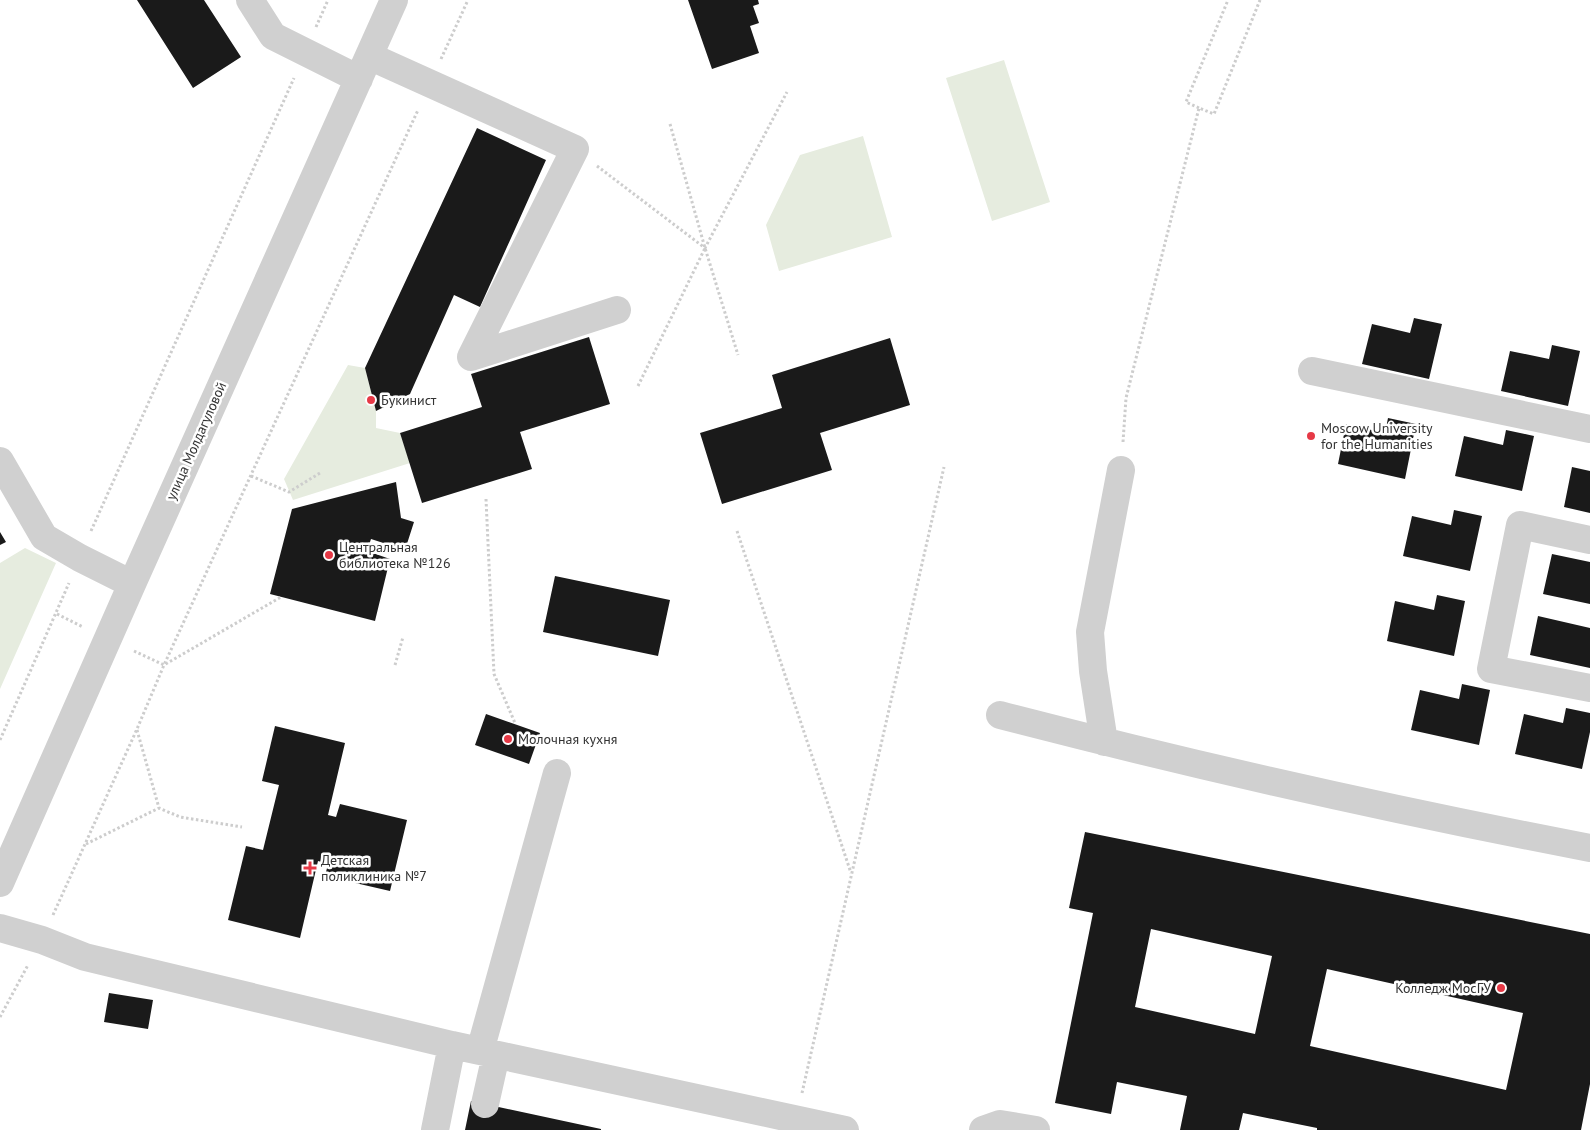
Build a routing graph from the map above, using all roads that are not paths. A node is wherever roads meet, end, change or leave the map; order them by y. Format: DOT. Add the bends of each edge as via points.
graph roads {
  1 [pos="250,0"];
  2 [pos="394,0"];
  3 [pos="364,67"];
  4 [pos="617,310"];
  5 [pos="1312,371"];
  6 [pos="1590,429"];
  7 [pos="0,461"];
  8 [pos="1121,470"];
  9 [pos="1590,540"];
  10 [pos="132,584"];
  11 [pos="1590,688"];
  12 [pos="1000,715"];
  13 [pos="1104,742"];
  14 [pos="557,773"];
  15 [pos="1590,848"];
  16 [pos="0,883"];
  17 [pos="0,928"];
  18 [pos="452,1045"];
  19 [pos="488,1053"];
  20 [pos="485,1104"];
  21 [pos="435,1130"];
  22 [pos="845,1130"];
  23 [pos="983,1130"];
  24 [pos="1036,1130"];
  1 -- 3 [label="street" via="273,36 305,52"];
  2 -- 3 [label="street, улица Молдагуловой"];
  3 -- 4 [label="street" via="430,83 575,149 471,358"];
  3 -- 10 [label="street, улица Молдагуловой"];
  5 -- 6 [label="street"];
  7 -- 10 [label="street" via="44,537"];
  8 -- 13 [label="street" via="1090,632"];
  9 -- 11 [label="street" via="1520,525 1491,669"];
  10 -- 16 [label="street, улица Молдагуловой"];
  12 -- 13 [label="street"];
  13 -- 15 [label="street" via="1444,820"];
  14 -- 19 [label="street"];
  17 -- 18 [label="street" via="85,957"];
  18 -- 19 [label="street"];
  18 -- 21 [label="street"];
  19 -- 20 [label="street"];
  19 -- 22 [label="street"];
  23 -- 24 [label="street" via="1000,1124"];
}
